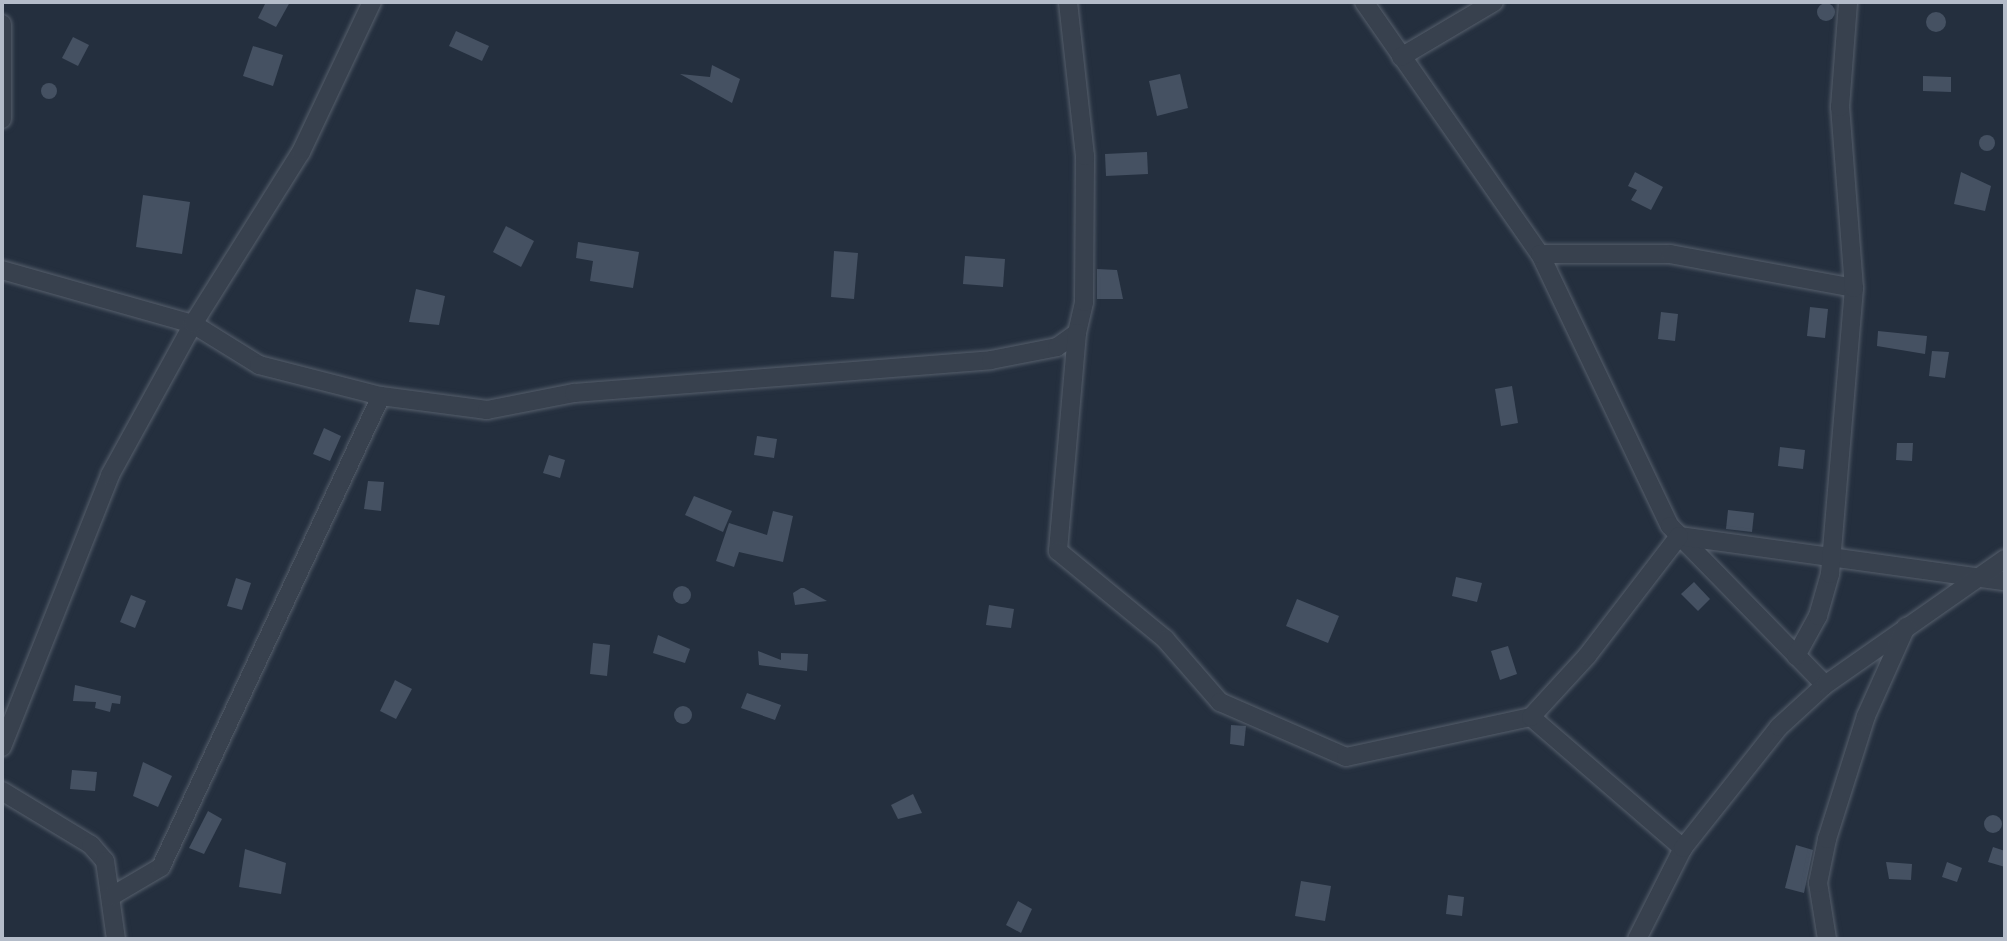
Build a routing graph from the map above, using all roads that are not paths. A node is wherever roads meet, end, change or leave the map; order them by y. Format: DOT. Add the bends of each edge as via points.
graph roads {
  1 [pos="372,2"];
  2 [pos="1068,2"];
  3 [pos="1364,2"];
  4 [pos="1494,2"];
  5 [pos="1848,2"];
  6 [pos="2,23"];
  7 [pos="1401,57"];
  8 [pos="2,119"];
  9 [pos="1540,254"];
  10 [pos="2,270"];
  11 [pos="1854,288"];
  12 [pos="193,324"];
  13 [pos="1077,333"];
  14 [pos="381,396"];
  15 [pos="1679,536"];
  16 [pos="1832,557"];
  17 [pos="2005,559"];
  18 [pos="1978,574"];
  19 [pos="2005,581"];
  20 [pos="1908,624"];
  21 [pos="1796,656"];
  22 [pos="1825,685"];
  23 [pos="1531,717"];
  24 [pos="2,747"];
  25 [pos="2,791"];
  26 [pos="1683,848"];
  27 [pos="112,896"];
  28 [pos="117,939"];
  29 [pos="1637,939"];
  30 [pos="1827,939"];
  1 -- 12 [label="street" via="301,152"];
  2 -- 13 [label="street" via="1085,156 1084,302"];
  3 -- 7 [label="street"];
  4 -- 7 [label="street"];
  5 -- 11 [label="street" via="1840,107"];
  6 -- 8 [label="street"];
  7 -- 9 [label="street"];
  9 -- 11 [label="street" via="1670,254"];
  9 -- 15 [label="street" via="1655,503"];
  10 -- 12 [label="street"];
  11 -- 16 [label="street"];
  12 -- 14 [label="street" via="259,365"];
  12 -- 24 [label="street" via="110,475"];
  13 -- 14 [label="street" via="1057,347 991,360 574,393 487,410"];
  13 -- 23 [label="street" via="1058,551 1165,639 1220,702 1346,757"];
  14 -- 27 [label="street" via="161,867"];
  15 -- 16 [label="street"];
  15 -- 21 [label="street"];
  15 -- 23 [label="street" via="1587,656"];
  16 -- 18 [label="street"];
  16 -- 21 [label="street" via="1825,598"];
  17 -- 18 [label="street"];
  18 -- 19 [label="street"];
  18 -- 20 [label="street"];
  20 -- 22 [label="street"];
  20 -- 30 [label="street" via="1866,716 1827,839 1818,883"];
  21 -- 22 [label="street"];
  22 -- 26 [label="street" via="1754,754"];
  23 -- 26 [label="street"];
  25 -- 27 [label="street" via="91,845 105,861"];
  26 -- 29 [label="street"];
  27 -- 28 [label="street"];
}
